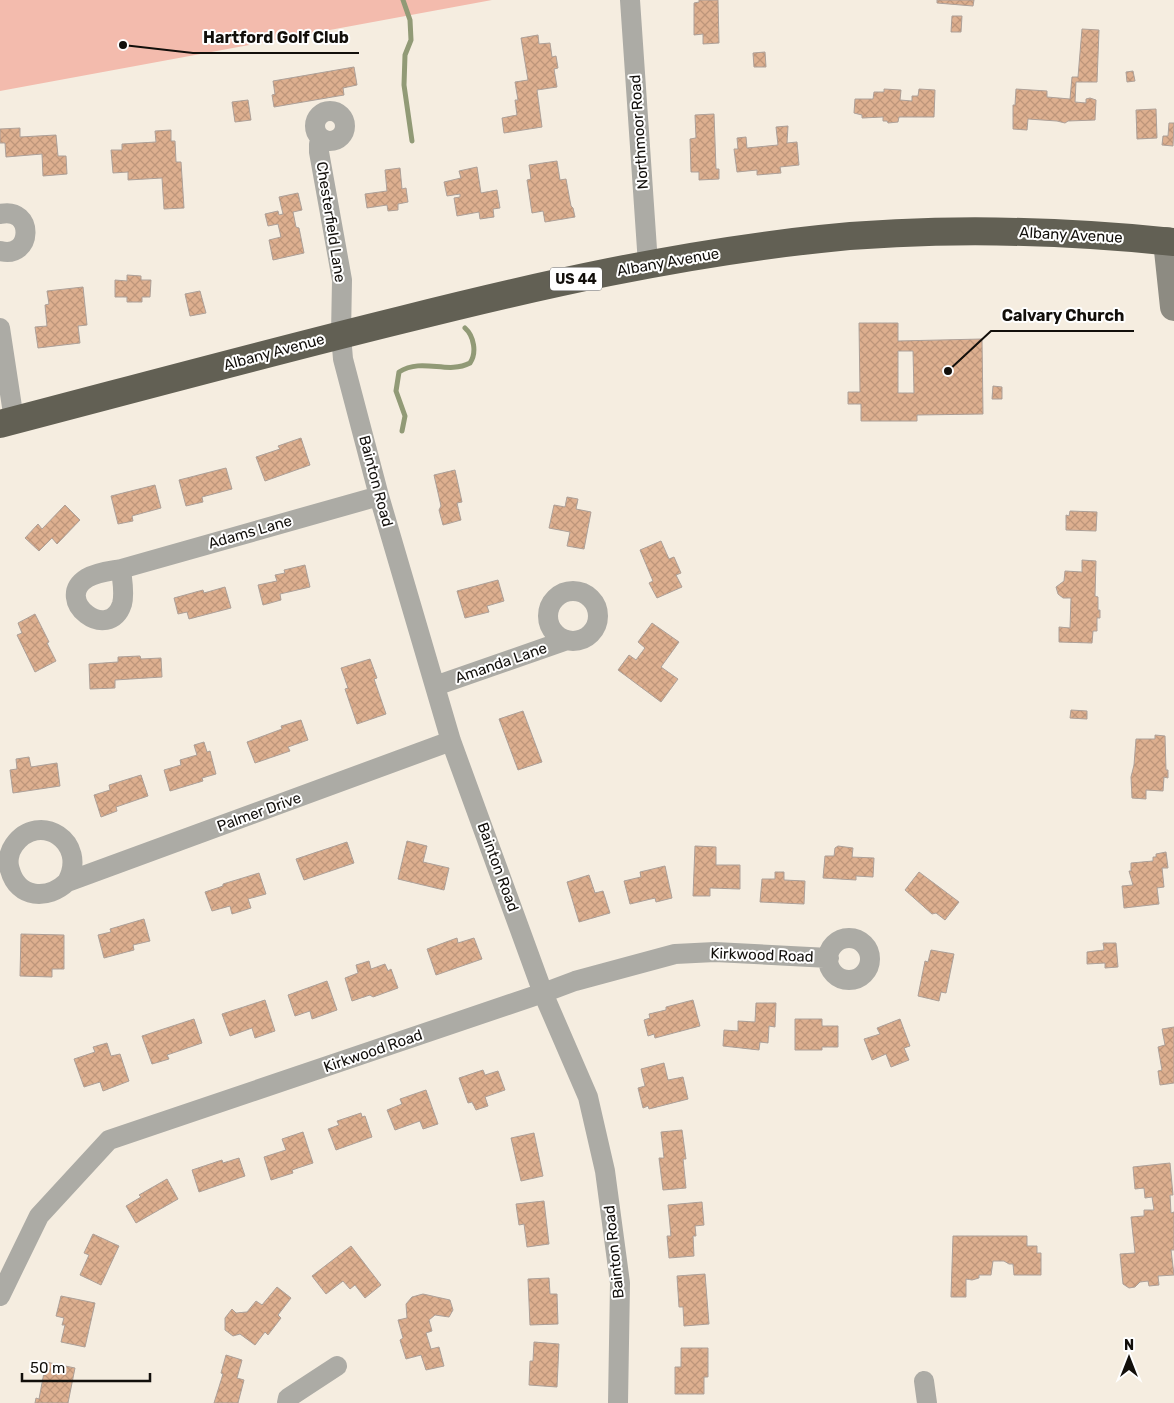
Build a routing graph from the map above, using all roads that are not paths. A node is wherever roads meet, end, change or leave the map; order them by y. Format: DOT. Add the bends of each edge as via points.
graph roads {
  1 [pos="630,0"];
  2 [pos="322,139"];
  3 [pos="0,214"];
  4 [pos="1170,241"];
  5 [pos="0,252"];
  6 [pos="648,264"];
  7 [pos="1174,307"];
  8 [pos="0,328"];
  9 [pos="341,335"];
  10 [pos="7,422"];
  11 [pos="379,496"];
  12 [pos="121,569"];
  13 [pos="567,640"];
  14 [pos="435,686"];
  15 [pos="452,741"];
  16 [pos="67,882"];
  17 [pos="829,958"];
  18 [pos="544,993"];
  19 [pos="0,1296"];
  20 [pos="337,1366"];
  21 [pos="924,1381"];
  22 [pos="287,1403"];
  23 [pos="618,1403"];
  24 [pos="927,1403"];
  1 -- 6 [label="street, Northmoor Road"];
  2 -- 9 [label="street, Chesterfield Lane" via="320,152 342,280"];
  3 -- 5 [label="street" via="18,216 26,234 16,250"];
  4 -- 6 [label="highway, Albany Avenue / US 44" via="1007,233 872,235 751,248"];
  4 -- 7 [label="main road"];
  6 -- 9 [label="highway, Albany Avenue / US 44" via="523,290"];
  8 -- 10 [label="street"];
  9 -- 10 [label="highway, Albany Avenue / US 44"];
  9 -- 11 [label="street, Bainton Road" via="343,359"];
  11 -- 12 [label="street, Adams Lane"];
  11 -- 14 [label="street, Bainton Road"];
  13 -- 14 [label="street, Amanda Lane"];
  14 -- 15 [label="street, Bainton Road"];
  15 -- 16 [label="street, Palmer Drive"];
  15 -- 18 [label="street, Bainton Road"];
  17 -- 18 [label="street, Kirkwood Road" via="715,952 675,954 575,981"];
  18 -- 19 [label="street, Kirkwood Road" via="109,1140 40,1216"];
  18 -- 23 [label="street, Bainton Road" via="588,1097 606,1171 620,1282"];
  20 -- 22 [label="street" via="288,1398"];
  21 -- 24 [label="street"];
}
